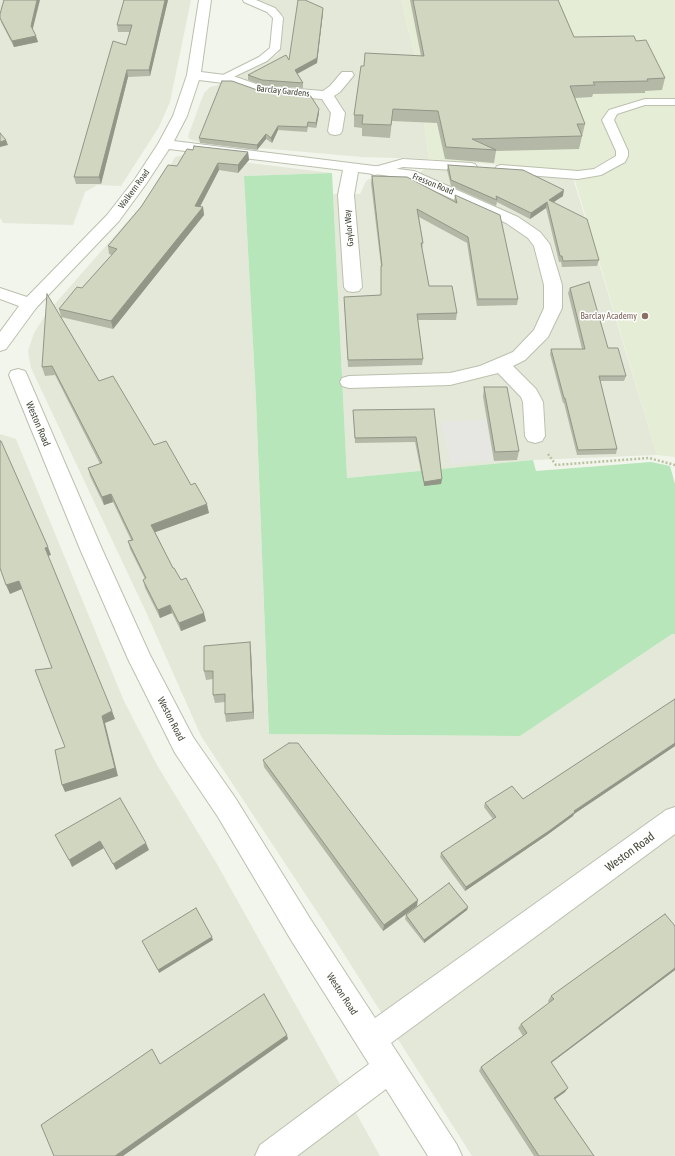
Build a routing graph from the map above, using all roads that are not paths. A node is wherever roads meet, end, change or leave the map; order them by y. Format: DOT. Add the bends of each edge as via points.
graph roads {
  1 [pos="205,0"];
  2 [pos="248,0"];
  3 [pos="194,75"];
  4 [pos="347,75"];
  5 [pos="225,78"];
  6 [pos="326,95"];
  7 [pos="675,102"];
  8 [pos="335,131"];
  9 [pos="165,144"];
  10 [pos="351,168"];
  11 [pos="375,171"];
  12 [pos="354,287"];
  13 [pos="0,293"];
  14 [pos="30,304"];
  15 [pos="0,345"];
  16 [pos="501,365"];
  17 [pos="18,375"];
  18 [pos="349,382"];
  19 [pos="535,436"];
  20 [pos="675,819"];
  21 [pos="371,1039"];
  22 [pos="389,1068"];
  23 [pos="271,1156"];
  24 [pos="446,1156"];
  1 -- 3 [label="street, Walkern Road"];
  2 -- 5 [label="lane" via="271,10 278,18 275,49 263,59"];
  3 -- 5 [label="street, Barclay Gardens"];
  3 -- 9 [label="street, Walkern Road" via="180,116"];
  4 -- 6 [label="street"];
  5 -- 6 [label="street, Barclay Gardens" via="260,90"];
  6 -- 8 [label="street" via="338,113"];
  7 -- 11 [label="lane" via="645,102 613,112 608,120 622,156 597,172 578,175 403,163"];
  9 -- 10 [label="street, Fresson Road"];
  9 -- 14 [label="street, Walkern Road" via="142,181 113,218"];
  10 -- 11 [label="street, Fresson Road"];
  10 -- 12 [label="street, Gaylor Way" via="346,195"];
  11 -- 16 [label="street, Fresson Road" via="409,174 443,188 512,220 534,235 542,245 553,285 553,308 542,333 519,356"];
  13 -- 14 [label="street"];
  14 -- 15 [label="street, Walkern Road"];
  16 -- 18 [label="street, Fresson Road" via="450,379"];
  16 -- 19 [label="street" via="529,394 533,402"];
  17 -- 21 [label="street, Weston Road" via="140,659 184,745 227,808"];
  20 -- 21 [label="street, Weston Road"];
  21 -- 22 [label="street, Weston Road"];
  22 -- 23 [label="street"];
  22 -- 24 [label="street, Weston Road"];
}
